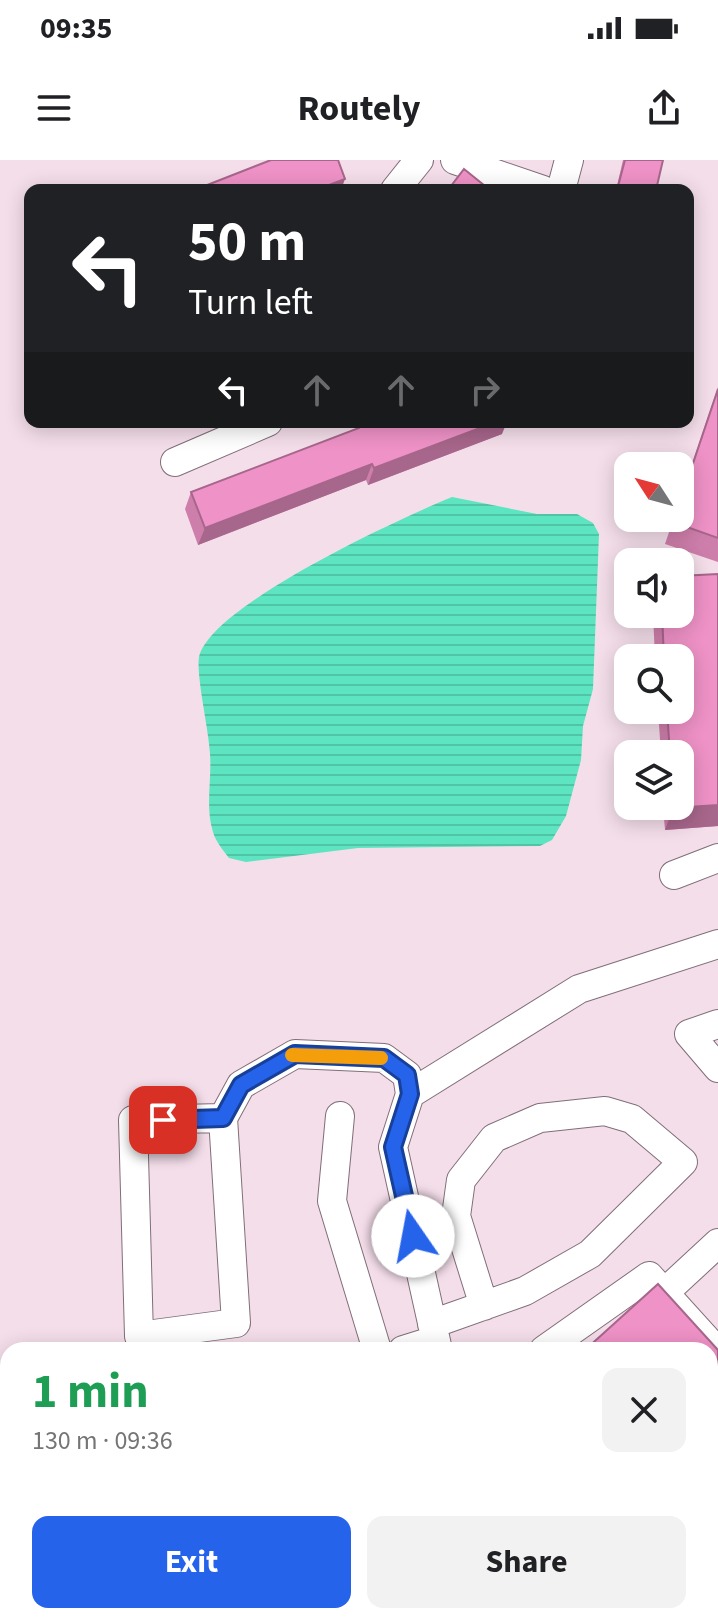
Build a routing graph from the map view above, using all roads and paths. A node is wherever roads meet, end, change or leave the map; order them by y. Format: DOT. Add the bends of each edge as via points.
graph roads {
  1 [pos="419,160"];
  2 [pos="455,160"];
  3 [pos="569,160"];
  4 [pos="400,184"];
  5 [pos="525,184"];
  6 [pos="563,184"];
  7 [pos="238,428"];
  8 [pos="175,462"];
  9 [pos="718,858"];
  10 [pos="674,875"];
  11 [pos="718,944"];
  12 [pos="718,1024"];
  13 [pos="718,1068"];
  14 [pos="410,1094"];
  15 [pos="340,1116"];
  16 [pos="223,1118"];
  17 [pos="718,1243"];
  18 [pos="664,1293"];
  19 [pos="484,1306"];
  20 [pos="435,1338"];
  21 [pos="375,1342"];
  22 [pos="555,1342"];
  23 [pos="709,1342"];
  1 -- 4 [label="street"];
  2 -- 5 [label="street"];
  3 -- 6 [label="street"];
  7 -- 8 [label="street"];
  9 -- 10 [label="street"];
  11 -- 14 [label="street" via="579,989"];
  12 -- 13 [label="street" via="689,1034"];
  14 -- 16 [label="street" via="407,1075 384,1058 295,1054 241,1085"];
  14 -- 20 [label="street" via="393,1147"];
  15 -- 21 [label="street" via="332,1201"];
  16 -- 16 [label="street" via="236,1323 139,1336 133,1120"];
  17 -- 18 [label="street"];
  18 -- 22 [label="street" via="649,1276"];
  18 -- 23 [label="street"];
  19 -- 19 [label="street" via="525,1291 590,1254 683,1162 632,1119 605,1111 540,1118 494,1138 461,1180 456,1216"];
  19 -- 20 [label="street"];
}
